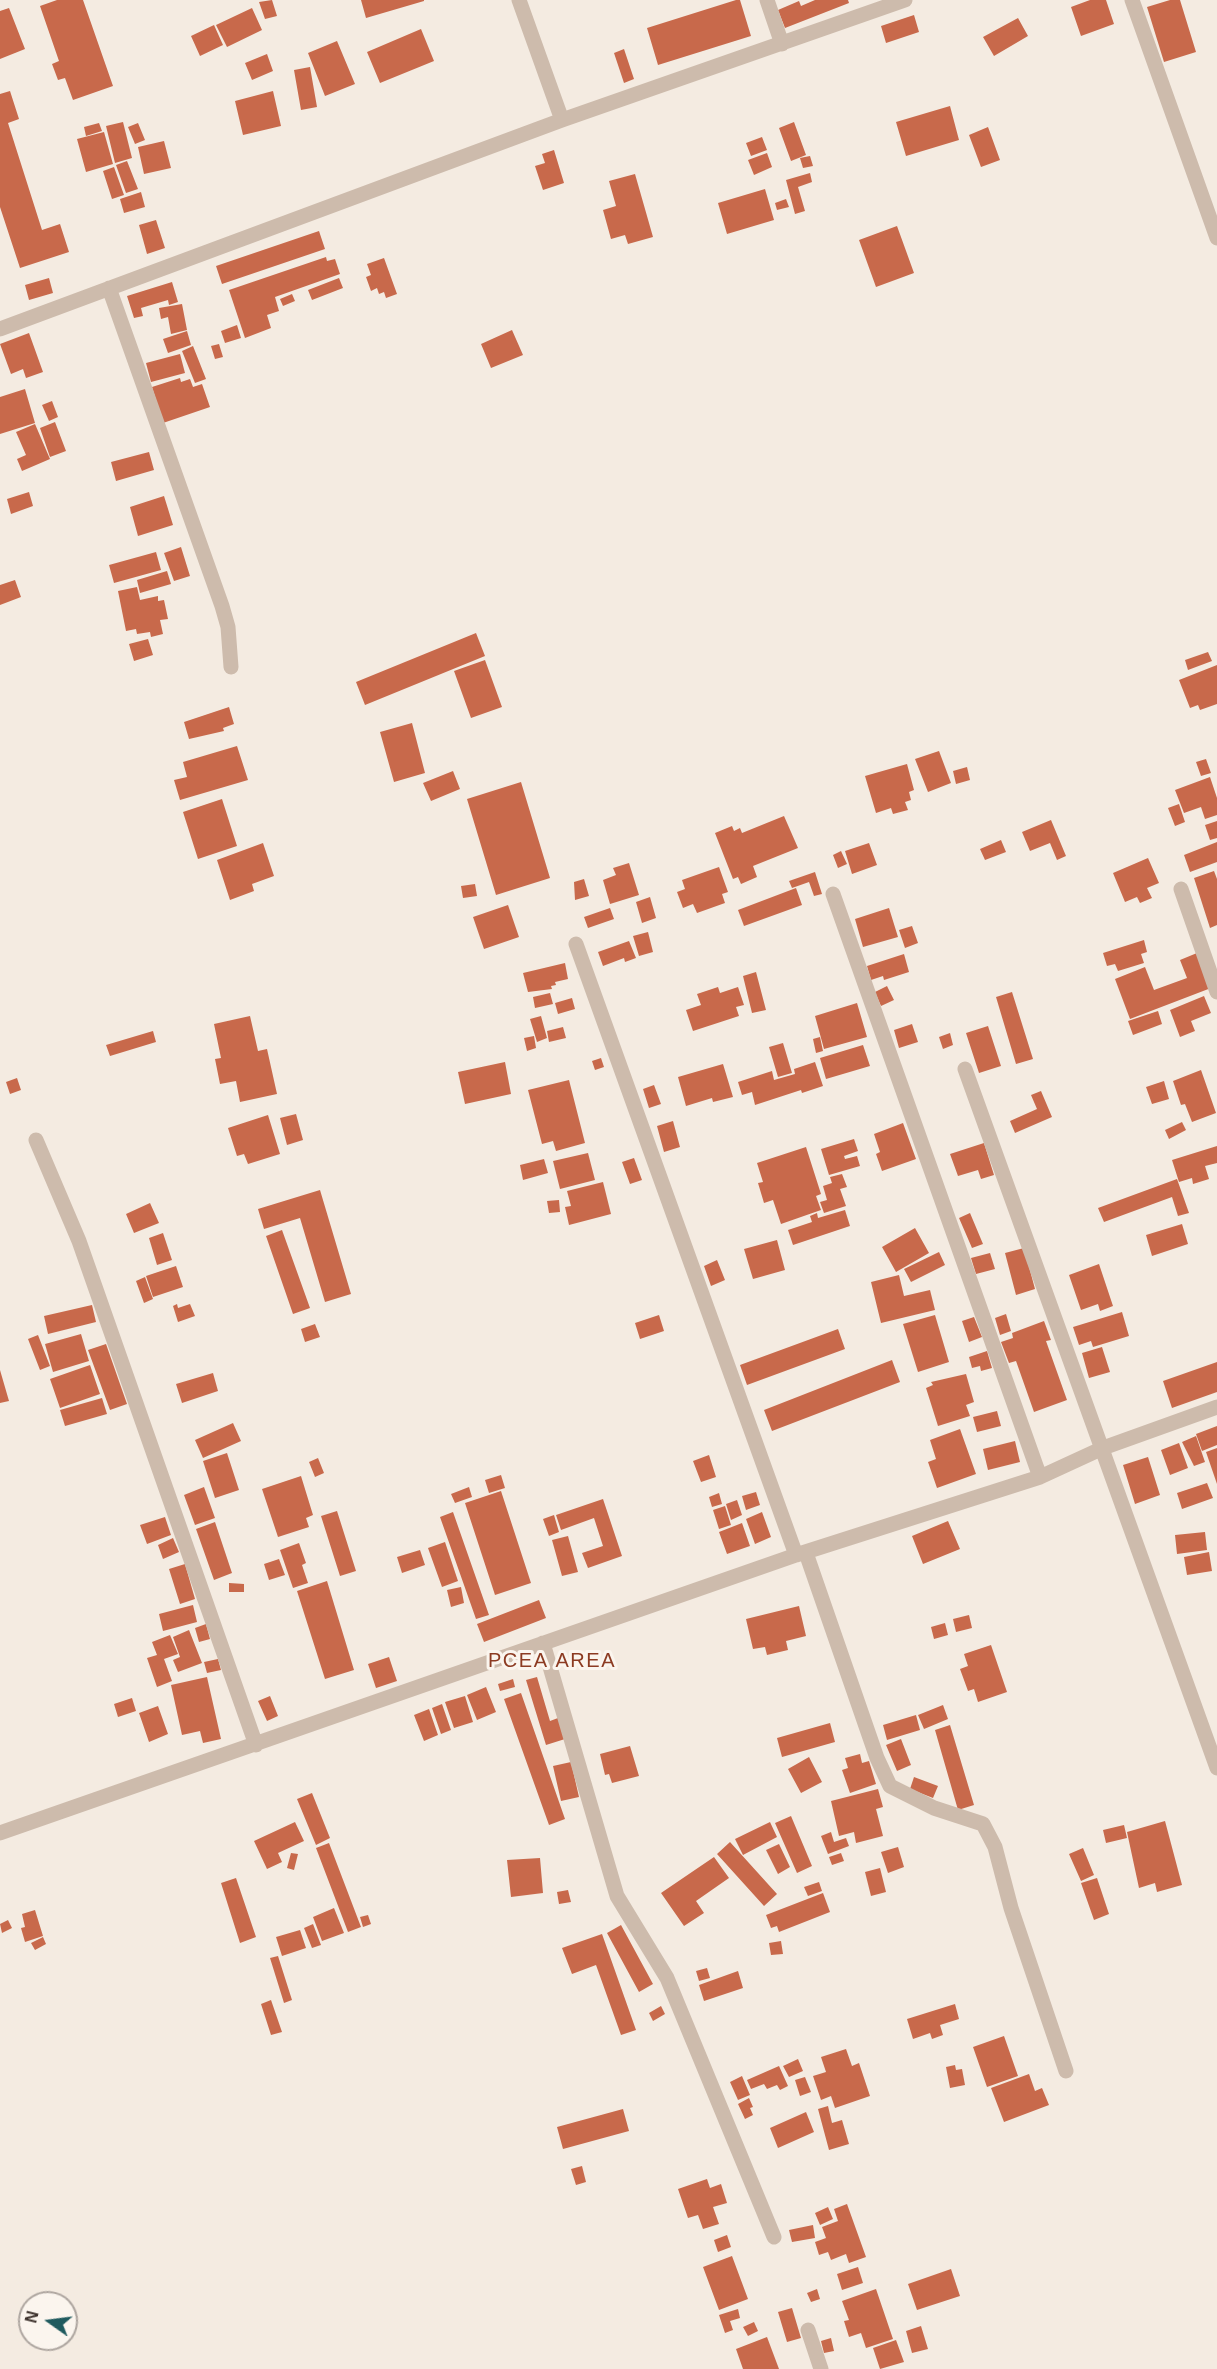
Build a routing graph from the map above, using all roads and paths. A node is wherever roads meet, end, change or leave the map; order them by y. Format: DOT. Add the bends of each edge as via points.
graph roads {
  1 [pos="519,0"];
  2 [pos="767,0"];
  3 [pos="905,0"];
  4 [pos="1132,0"];
  5 [pos="782,44"];
  6 [pos="562,120"];
  7 [pos="1217,238"];
  8 [pos="109,288"];
  9 [pos="0,329"];
  10 [pos="231,667"];
  11 [pos="1180,889"];
  12 [pos="833,894"];
  13 [pos="576,944"];
  14 [pos="1217,992"];
  15 [pos="965,1069"];
  16 [pos="36,1140"];
  17 [pos="1217,1407"];
  18 [pos="1103,1448"];
  19 [pos="1040,1477"];
  20 [pos="801,1554"];
  21 [pos="543,1643"];
  22 [pos="256,1745"];
  23 [pos="1217,1768"];
  24 [pos="0,1833"];
  25 [pos="1066,2071"];
  26 [pos="774,2237"];
  27 [pos="808,2330"];
  28 [pos="821,2369"];
  1 -- 6 [label="street"];
  2 -- 5 [label="street"];
  3 -- 5 [label="street"];
  4 -- 7 [label="street"];
  5 -- 6 [label="street"];
  6 -- 8 [label="street"];
  8 -- 9 [label="street"];
  8 -- 10 [label="street" via="222,606"];
  11 -- 14 [label="street"];
  12 -- 19 [label="street"];
  13 -- 20 [label="street"];
  15 -- 18 [label="street"];
  16 -- 22 [label="street" via="79,1241"];
  17 -- 18 [label="street"];
  18 -- 19 [label="street"];
  18 -- 23 [label="street"];
  19 -- 20 [label="street"];
  20 -- 21 [label="street"];
  20 -- 25 [label="street" via="890,1786 934,1808 982,1824 995,1847 1011,1908"];
  21 -- 22 [label="street"];
  21 -- 26 [label="street" via="617,1896 667,1978"];
  22 -- 24 [label="street"];
  27 -- 28 [label="street"];
}
